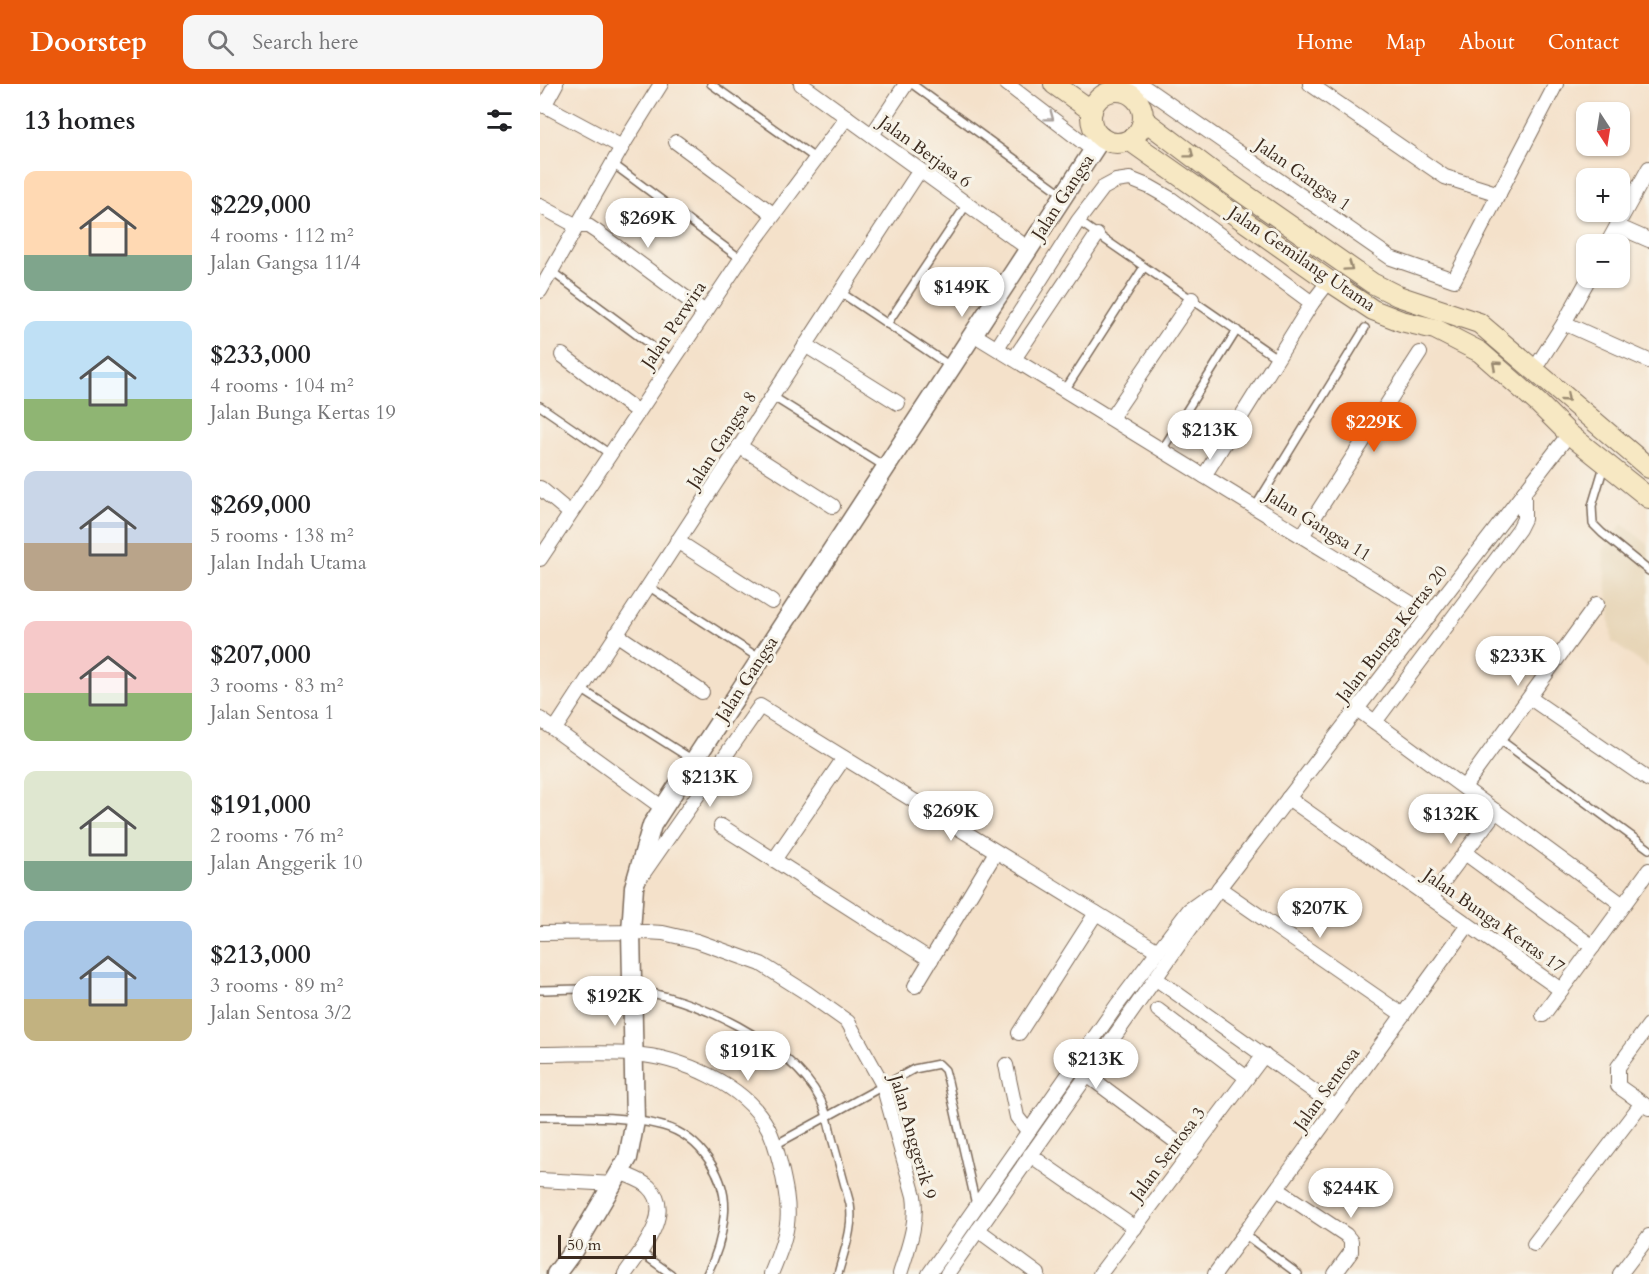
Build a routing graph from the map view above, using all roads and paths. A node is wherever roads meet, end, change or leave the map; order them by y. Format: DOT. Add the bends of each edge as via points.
graph roads {
  1 [pos="556,84"];
  2 [pos="661,84"];
  3 [pos="711,84"];
  4 [pos="801,84"];
  5 [pos="906,84"];
  6 [pos="912,84"];
  7 [pos="1007,84"];
  8 [pos="1054,84"];
  9 [pos="1310,84"];
  10 [pos="1556,84"];
  11 [pos="1134,87"];
  12 [pos="1099,89"];
  13 [pos="542,105"];
  14 [pos="1092,111"];
  15 [pos="847,117"];
  16 [pos="1143,119"];
  17 [pos="872,135"];
  18 [pos="1129,140"];
  19 [pos="676,142"];
  20 [pos="1098,143"];
  21 [pos="621,147"];
  22 [pos="815,158"];
  23 [pos="612,164"];
  24 [pos="1649,168"];
  25 [pos="920,170"];
  26 [pos="1183,178"];
  27 [pos="1499,194"];
  28 [pos="1064,195"];
  29 [pos="967,204"];
  30 [pos="540,206"];
  31 [pos="1190,213"];
  32 [pos="773,214"];
  33 [pos="1078,221"];
  34 [pos="577,226"];
  35 [pos="1617,226"];
  36 [pos="1613,234"];
  37 [pos="1097,235"];
  38 [pos="1649,240"];
  39 [pos="1029,249"];
  40 [pos="741,259"];
  41 [pos="1144,267"];
  42 [pos="551,271"];
  43 [pos="1329,281"];
  44 [pos="1583,288"];
  45 [pos="540,291"];
  46 [pos="840,292"];
  47 [pos="1192,299"];
  48 [pos="1312,303"];
  49 [pos="705,312"];
  50 [pos="1564,323"];
  51 [pos="887,324"];
  52 [pos="1365,328"];
  53 [pos="1238,330"];
  54 [pos="973,334"];
  55 [pos="805,345"];
  56 [pos="997,348"];
  57 [pos="1420,353"];
  58 [pos="562,355"];
  59 [pos="1014,359"];
  60 [pos="1278,359"];
  61 [pos="1649,360"];
  62 [pos="672,361"];
  63 [pos="951,367"];
  64 [pos="1534,370"];
  65 [pos="1065,390"];
  66 [pos="772,396"];
  67 [pos="898,403"];
  68 [pos="540,406"];
  69 [pos="638,412"];
  70 [pos="1111,418"];
  71 [pos="1569,434"];
  72 [pos="740,446"];
  73 [pos="1162,450"];
  74 [pos="610,454"];
  75 [pos="1645,460"];
  76 [pos="1605,463"];
  77 [pos="886,467"];
  78 [pos="1204,476"];
  79 [pos="540,488"];
  80 [pos="1524,492"];
  81 [pos="1649,498"];
  82 [pos="833,506"];
  83 [pos="1255,507"];
  84 [pos="570,513"];
  85 [pos="1302,536"];
  86 [pos="677,541"];
  87 [pos="540,559"];
  88 [pos="1649,570"];
  89 [pos="648,586"];
  90 [pos="772,602"];
  91 [pos="1597,604"];
  92 [pos="1430,615"];
  93 [pos="616,634"];
  94 [pos="761,658"];
  95 [pos="581,689"];
  96 [pos="702,692"];
  97 [pos="1530,698"];
  98 [pos="1357,709"];
  99 [pos="540,719"];
  100 [pos="1375,722"];
  101 [pos="555,729"];
  102 [pos="1499,739"];
  103 [pos="844,758"];
  104 [pos="694,761"];
  105 [pos="1649,780"];
  106 [pos="1464,787"];
  107 [pos="1288,798"];
  108 [pos="663,808"];
  109 [pos="1496,811"];
  110 [pos="721,826"];
  111 [pos="1649,849"];
  112 [pos="996,852"];
  113 [pos="1464,853"];
  114 [pos="774,860"];
  115 [pos="1649,870"];
  116 [pos="634,881"];
  117 [pos="1219,888"];
  118 [pos="1431,898"];
  119 [pos="1623,905"];
  120 [pos="1096,913"];
  121 [pos="1468,925"];
  122 [pos="631,932"];
  123 [pos="540,933"];
  124 [pos="1593,947"];
  125 [pos="1158,951"];
  126 [pos="931,960"];
  127 [pos="1155,978"];
  128 [pos="915,986"];
  129 [pos="540,990"];
  130 [pos="632,990"];
  131 [pos="1561,990"];
  132 [pos="1158,1011"];
  133 [pos="1403,1015"];
  134 [pos="1543,1015"];
  135 [pos="1649,1025"];
  136 [pos="1019,1033"];
  137 [pos="540,1054"];
  138 [pos="633,1054"];
  139 [pos="1264,1055"];
  140 [pos="1006,1065"];
  141 [pos="1088,1075"];
  142 [pos="1247,1078"];
  143 [pos="883,1085"];
  144 [pos="1646,1105"];
  145 [pos="1336,1107"];
  146 [pos="827,1116"];
  147 [pos="540,1117"];
  148 [pos="635,1121"];
  149 [pos="1028,1131"];
  150 [pos="775,1144"];
  151 [pos="1191,1153"];
  152 [pos="1030,1155"];
  153 [pos="617,1178"];
  154 [pos="540,1180"];
  155 [pos="1277,1189"];
  156 [pos="976,1206"];
  157 [pos="1135,1227"];
  158 [pos="978,1230"];
  159 [pos="1244,1234"];
  160 [pos="1649,1236"];
  161 [pos="1534,1244"];
  162 [pos="640,1252"];
  163 [pos="556,1274"];
  164 [pos="625,1274"];
  165 [pos="671,1274"];
  166 [pos="707,1274"];
  167 [pos="771,1274"];
  168 [pos="838,1274"];
  169 [pos="900,1274"];
  170 [pos="929,1274"];
  171 [pos="947,1274"];
  172 [pos="1038,1274"];
  173 [pos="1100,1274"];
  174 [pos="1215,1274"];
  175 [pos="1298,1274"];
  176 [pos="1335,1274"];
  177 [pos="1620,1274"];
  1 -- 13 [label="street"];
  2 -- 21 [label="street"];
  3 -- 22 [label="lane"];
  4 -- 15 [label="street, Jalan Berjasa 6"];
  5 -- 17 [label="street"];
  6 -- 28 [label="lane"];
  7 -- 20 [label="street, one-way"];
  8 -- 14 [label="main road"];
  9 -- 27 [label="street" via="1445,177"];
  10 -- 27 [label="street"];
  11 -- 12 [label="main road"];
  11 -- 16 [label="main road"];
  11 -- 27 [label="street, Jalan Gangsa 1" via="1391,258 1454,280"];
  12 -- 14 [label="main road"];
  13 -- 21 [label="street"];
  14 -- 20 [label="main road"];
  15 -- 17 [label="street, Jalan Berjasa 6"];
  15 -- 22 [label="street, Jalan Perwira"];
  16 -- 18 [label="main road" via="1136,135"];
  16 -- 64 [label="main road, Jalan Gemilang Utama, one-way" via="1372,283 1398,296 1479,323"];
  17 -- 25 [label="street, Jalan Berjasa 6"];
  18 -- 20 [label="main road"];
  18 -- 26 [label="main road, Jalan Gemilang Utama"];
  19 -- 32 [label="street"];
  20 -- 28 [label="street, Jalan Gangsa"];
  21 -- 23 [label="street"];
  22 -- 32 [label="street, Jalan Perwira"];
  23 -- 34 [label="street"];
  23 -- 40 [label="lane"];
  24 -- 35 [label="street"];
  25 -- 29 [label="street, Jalan Berjasa 6"];
  25 -- 46 [label="street, Jalan Gangsa 8"];
  26 -- 31 [label="street" via="1191,194"];
  26 -- 43 [label="main road, Jalan Gemilang Utama"];
  28 -- 39 [label="street, Jalan Gangsa"];
  29 -- 39 [label="street, Jalan Berjasa 6"];
  29 -- 51 [label="lane"];
  30 -- 34 [label="street"];
  31 -- 33 [label="street" via="1150,186 1130,179 1103,188"];
  31 -- 48 [label="street"];
  32 -- 40 [label="street, Jalan Perwira"];
  33 -- 37 [label="lane"];
  33 -- 56 [label="street"];
  34 -- 42 [label="street"];
  34 -- 49 [label="street" via="588,226 597,232"];
  35 -- 36 [label="street"];
  35 -- 38 [label="street"];
  37 -- 41 [label="lane"];
  37 -- 59 [label="street"];
  39 -- 54 [label="street, Jalan Gangsa"];
  40 -- 49 [label="street, Jalan Perwira"];
  41 -- 47 [label="lane"];
  41 -- 65 [label="lane"];
  42 -- 45 [label="street"];
  42 -- 62 [label="lane"];
  43 -- 48 [label="street"];
  71 -- 43 [label="main road, Jalan Gemilang Utama, one-way" via="1480,352 1435,329 1373,310"];
  44 -- 50 [label="street"];
  46 -- 51 [label="lane"];
  46 -- 55 [label="street, Jalan Gangsa 8"];
  47 -- 53 [label="lane"];
  47 -- 70 [label="street"];
  48 -- 60 [label="street"];
  49 -- 62 [label="street, Jalan Perwira"];
  50 -- 61 [label="street"];
  50 -- 64 [label="street"];
  51 -- 63 [label="lane"];
  52 -- 83 [label="lane"];
  53 -- 60 [label="lane"];
  53 -- 73 [label="lane"];
  54 -- 56 [label="street, Jalan Gangsa 11"];
  54 -- 63 [label="street, Jalan Gangsa"];
  55 -- 66 [label="street, Jalan Gangsa 8"];
  55 -- 67 [label="street"];
  56 -- 59 [label="street, Jalan Gangsa 11"];
  57 -- 85 [label="street"];
  58 -- 69 [label="street"];
  59 -- 65 [label="street, Jalan Gangsa 11"];
  60 -- 78 [label="street"];
  62 -- 69 [label="street, Jalan Perwira"];
  63 -- 77 [label="street, Jalan Gangsa"];
  64 -- 75 [label="main road, Jalan Gemilang Utama, one-way"];
  65 -- 70 [label="street, Jalan Gangsa 11"];
  66 -- 72 [label="street, Jalan Gangsa 8"];
  66 -- 77 [label="lane"];
  68 -- 74 [label="lane"];
  69 -- 74 [label="street, Jalan Perwira"];
  70 -- 73 [label="street, Jalan Gangsa 11"];
  71 -- 76 [label="main road, Jalan Gemilang Utama"];
  71 -- 80 [label="street, Jalan Bunga Kertas 20"];
  72 -- 82 [label="street"];
  72 -- 86 [label="street, Jalan Gangsa 8"];
  73 -- 78 [label="street, Jalan Gangsa 11"];
  74 -- 84 [label="street, Jalan Perwira"];
  76 -- 81 [label="main road, Jalan Gemilang Utama"];
  76 -- 88 [label="lane" via="1592,506 1593,524"];
  77 -- 94 [label="street, Jalan Gangsa"];
  78 -- 83 [label="street, Jalan Gangsa 11"];
  79 -- 84 [label="street"];
  80 -- 92 [label="street, Jalan Bunga Kertas 20"];
  80 -- 100 [label="street, Jalan Bunga Kertas 20" via="1524,519 1519,529"];
  83 -- 85 [label="street, Jalan Gangsa 11"];
  84 -- 87 [label="street, Jalan Perwira"];
  85 -- 92 [label="street, Jalan Gangsa 11"];
  86 -- 89 [label="street, Jalan Gangsa 8"];
  86 -- 90 [label="street"];
  89 -- 93 [label="street, Jalan Gangsa 8"];
  89 -- 94 [label="lane"];
  91 -- 97 [label="street"];
  92 -- 98 [label="street, Jalan Bunga Kertas 20"];
  93 -- 95 [label="street, Jalan Gangsa 8"];
  93 -- 96 [label="street"];
  94 -- 104 [label="street, Jalan Gangsa"];
  95 -- 101 [label="street, Jalan Gangsa 8"];
  95 -- 104 [label="lane"];
  97 -- 102 [label="street"];
  97 -- 105 [label="street"];
  98 -- 100 [label="street"];
  98 -- 107 [label="street, Jalan Bunga Kertas 20"];
  99 -- 101 [label="street"];
  100 -- 106 [label="street"];
  101 -- 108 [label="street"];
  102 -- 106 [label="street"];
  102 -- 111 [label="lane"];
  103 -- 112 [label="street"];
  103 -- 114 [label="street"];
  103 -- 116 [label="street" via="760,706 686,815"];
  104 -- 108 [label="street, Jalan Gangsa"];
  106 -- 109 [label="street"];
  107 -- 117 [label="street, Jalan Bunga Kertas 20"];
  107 -- 118 [label="street, Jalan Bunga Kertas 17"];
  108 -- 116 [label="street, Jalan Gangsa" via="652,825"];
  109 -- 113 [label="street"];
  109 -- 119 [label="street"];
  110 -- 114 [label="street"];
  112 -- 120 [label="street"];
  112 -- 126 [label="street"];
  113 -- 118 [label="street"];
  113 -- 124 [label="street"];
  114 -- 126 [label="street"];
  115 -- 119 [label="street"];
  116 -- 122 [label="street, Jalan Gangsa"];
  117 -- 125 [label="street" via="1189,910"];
  117 -- 127 [label="street"];
  117 -- 133 [label="street"];
  118 -- 121 [label="street, Jalan Bunga Kertas 17"];
  119 -- 124 [label="street"];
  120 -- 125 [label="street"];
  120 -- 136 [label="street"];
  121 -- 131 [label="street, Jalan Bunga Kertas 17"];
  121 -- 133 [label="street, Jalan Sentosa"];
  122 -- 123 [label="street, Jalan Anggerik 9"];
  122 -- 130 [label="street, Jalan Gangsa"];
  122 -- 143 [label="street, Jalan Anggerik 9" via="663,933 697,941 761,964 848,1022"];
  124 -- 131 [label="street"];
  125 -- 149 [label="street"];
  126 -- 128 [label="street"];
  127 -- 139 [label="street"];
  127 -- 141 [label="street"];
  129 -- 130 [label="lane"];
  130 -- 138 [label="street, Jalan Gangsa"];
  130 -- 146 [label="lane" via="708,1011 767,1044 808,1081"];
  131 -- 134 [label="street"];
  132 -- 142 [label="street"];
  133 -- 145 [label="street, Jalan Sentosa"];
  135 -- 144 [label="street" via="1618,1067 1618,1086"];
  137 -- 138 [label="street"];
  138 -- 148 [label="street, Jalan Gangsa"];
  138 -- 150 [label="street" via="669,1061 719,1079 756,1110"];
  139 -- 142 [label="street, Jalan Sentosa 3"];
  139 -- 145 [label="street"];
  140 -- 149 [label="street" via="1017,1117"];
  141 -- 151 [label="street"];
  141 -- 152 [label="street"];
  142 -- 151 [label="street, Jalan Sentosa 3"];
  143 -- 146 [label="lane"];
  143 -- 156 [label="lane" via="925,1065 939,1064 945,1071"];
  143 -- 169 [label="street, Jalan Anggerik 9" via="916,1208"];
  144 -- 161 [label="street"];
  145 -- 155 [label="street, Jalan Sentosa"];
  146 -- 150 [label="lane"];
  146 -- 168 [label="lane" via="852,1218"];
  147 -- 148 [label="lane"];
  148 -- 153 [label="street, Jalan Gangsa" via="628,1158"];
  148 -- 166 [label="lane" via="663,1126 686,1136 713,1167 720,1184 724,1216"];
  149 -- 156 [label="street"];
  150 -- 167 [label="street" via="789,1202 784,1242"];
  151 -- 157 [label="street, Jalan Sentosa 3"];
  152 -- 157 [label="street"];
  152 -- 158 [label="street"];
  153 -- 154 [label="street"];
  153 -- 162 [label="street" via="643,1182 656,1196 659,1212 653,1232"];
  153 -- 163 [label="street, Jalan Gangsa"];
  155 -- 159 [label="street, Jalan Sentosa"];
  155 -- 176 [label="street" via="1351,1241 1351,1252"];
  156 -- 170 [label="street"];
  157 -- 173 [label="street, Jalan Sentosa 3"];
  158 -- 171 [label="street"];
  158 -- 172 [label="street"];
  159 -- 174 [label="street, Jalan Sentosa"];
  159 -- 175 [label="lane"];
  160 -- 177 [label="street"];
  162 -- 164 [label="street"];
  162 -- 165 [label="lane"];
}
